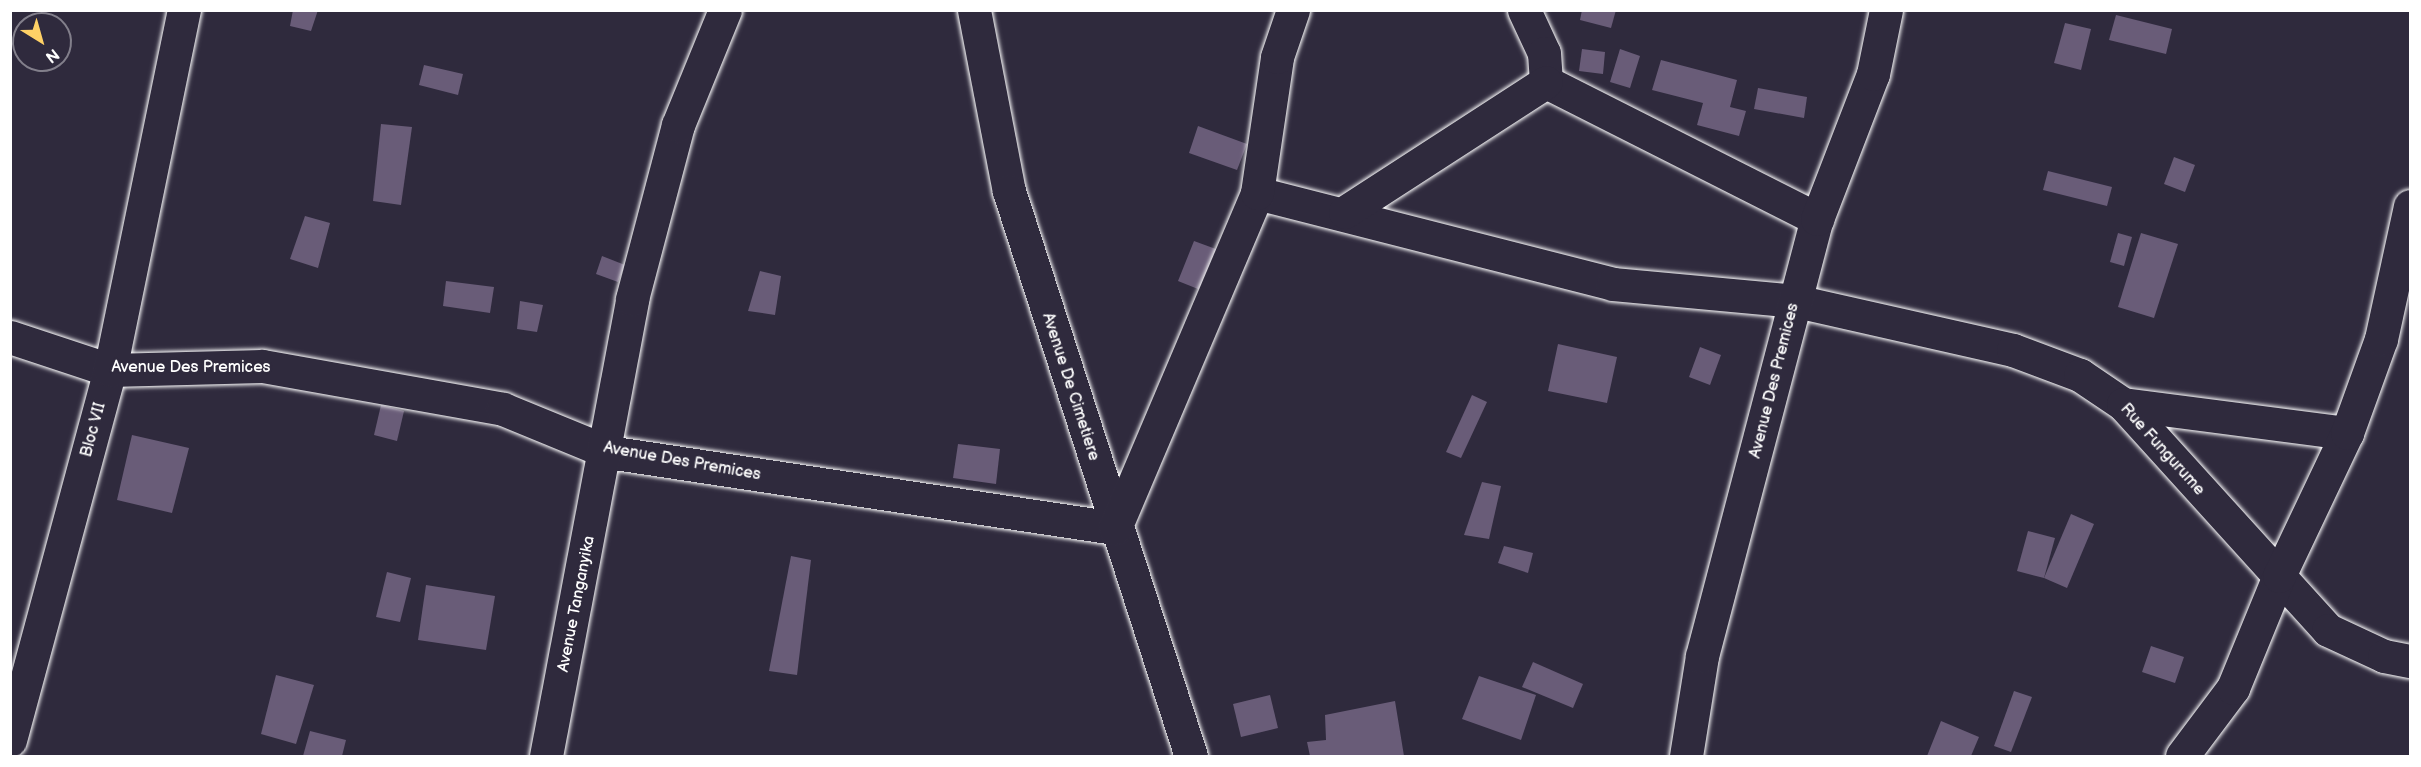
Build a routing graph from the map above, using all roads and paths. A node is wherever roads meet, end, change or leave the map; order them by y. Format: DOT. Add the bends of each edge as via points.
graph roads {
  1 [pos="725,10"];
  2 [pos="974,10"];
  3 [pos="1293,10"];
  4 [pos="1524,10"];
  5 [pos="1886,10"];
  6 [pos="175,16"];
  7 [pos="1546,82"];
  8 [pos="1257,193"];
  9 [pos="2410,207"];
  10 [pos="1345,212"];
  11 [pos="1817,219"];
  12 [pos="1796,301"];
  13 [pos="10,337"];
  14 [pos="110,370"];
  15 [pos="2123,404"];
  16 [pos="2348,433"];
  17 [pos="608,452"];
  18 [pos="1115,528"];
  19 [pos="2279,576"];
  20 [pos="2410,661"];
  21 [pos="10,740"];
  22 [pos="546,756"];
  23 [pos="1191,756"];
  24 [pos="1686,756"];
  25 [pos="2182,756"];
  1 -- 17 [label="street, Avenue Tanganyika" via="678,125 632,299"];
  2 -- 18 [label="street, Avenue De Cimetiere" via="1009,191"];
  3 -- 8 [label="street" via="1277,57"];
  4 -- 7 [label="street" via="1544,53"];
  5 -- 11 [label="street, Avenue Des Premices" via="1873,74"];
  6 -- 14 [label="street, Bloc VII"];
  7 -- 10 [label="street"];
  7 -- 11 [label="street"];
  8 -- 10 [label="street, Rue Fungurume"];
  8 -- 18 [label="street"];
  9 -- 16 [label="street" via="2381,339"];
  10 -- 12 [label="street, Rue Fungurume" via="1613,284"];
  11 -- 12 [label="street, Avenue Des Premices"];
  12 -- 15 [label="street, Rue Fungurume" via="2013,350 2080,375"];
  12 -- 24 [label="street, Avenue Des Premices" via="1702,656"];
  13 -- 14 [label="street, Avenue Des Premices"];
  14 -- 17 [label="street, Avenue Des Premices" via="262,366 380,385 503,409"];
  14 -- 21 [label="street, Bloc VII"];
  15 -- 16 [label="street"];
  15 -- 19 [label="street, Rue Fungurume"];
  16 -- 19 [label="street"];
  17 -- 18 [label="street, Avenue Des Premices"];
  17 -- 22 [label="street, Avenue Tanganyika"];
  18 -- 23 [label="street, Avenue De Cimetiere"];
  19 -- 20 [label="street, Rue Fungurume" via="2328,630 2384,656"];
  19 -- 25 [label="street" via="2234,688"];
}
